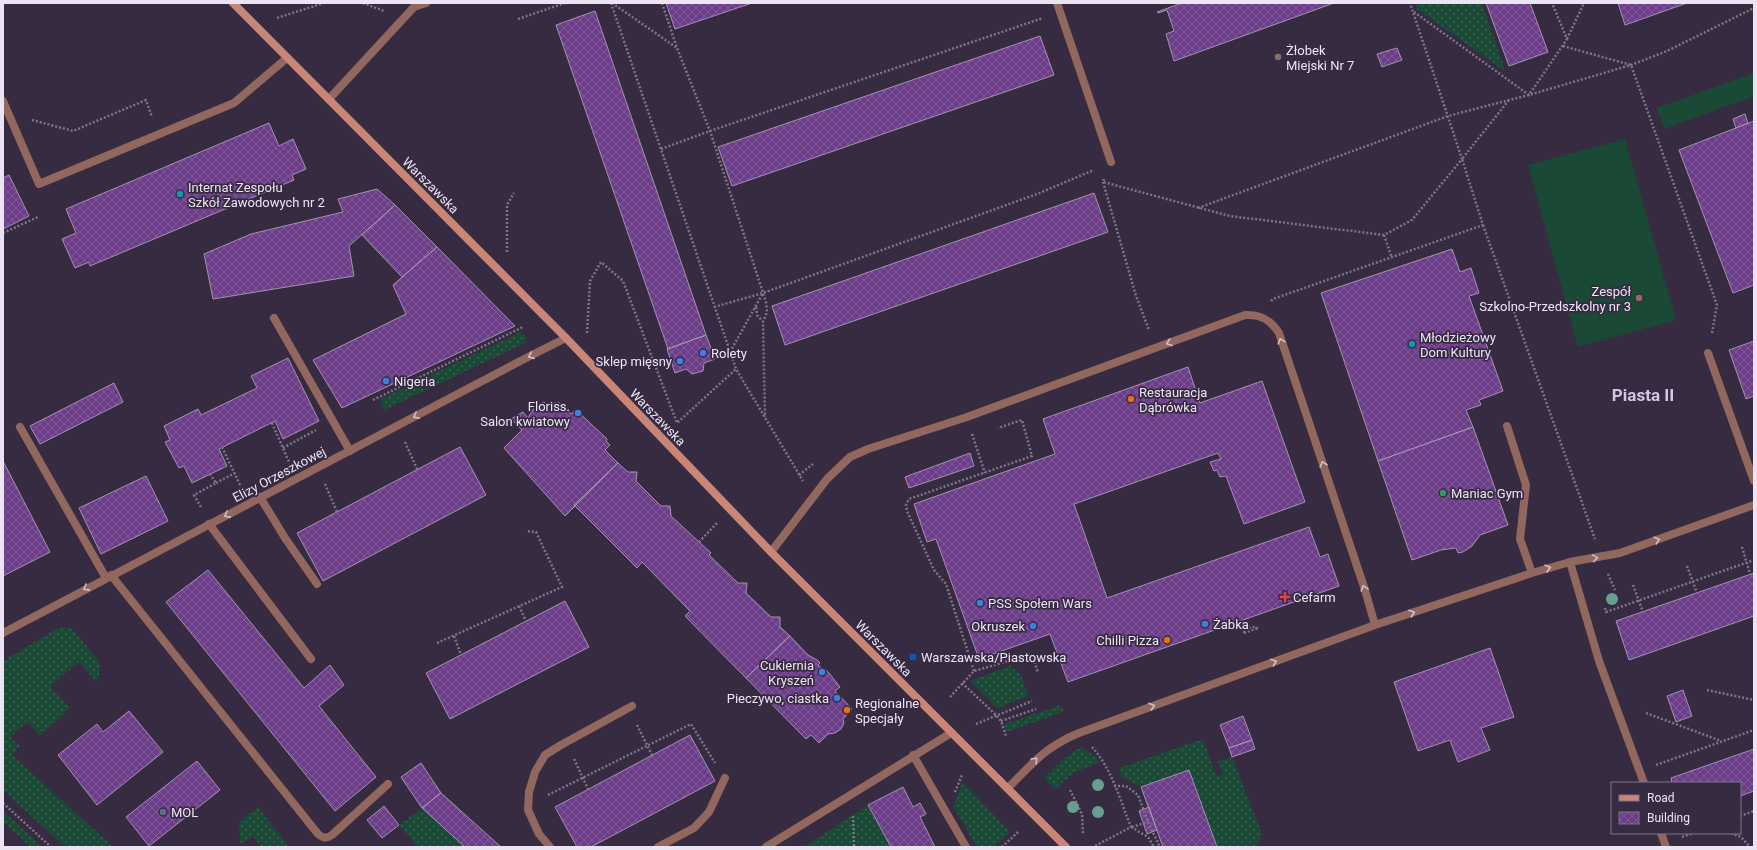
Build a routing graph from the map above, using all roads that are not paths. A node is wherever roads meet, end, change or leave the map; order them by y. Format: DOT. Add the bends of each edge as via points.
graph roads {
  1 [pos="233,3"];
  2 [pos="426,3"];
  3 [pos="1058,3"];
  4 [pos="288,58"];
  5 [pos="329,99"];
  6 [pos="3,101"];
  7 [pos="1111,162"];
  8 [pos="274,318"];
  9 [pos="566,338"];
  10 [pos="1708,353"];
  11 [pos="1507,426"];
  12 [pos="20,428"];
  13 [pos="350,451"];
  14 [pos="1754,481"];
  15 [pos="260,497"];
  16 [pos="1754,505"];
  17 [pos="209,524"];
  18 [pos="771,552"];
  19 [pos="1570,562"];
  20 [pos="1532,573"];
  21 [pos="108,576"];
  22 [pos="317,584"];
  23 [pos="1375,625"];
  24 [pos="3,632"];
  25 [pos="311,659"];
  26 [pos="630,707"];
  27 [pos="951,733"];
  28 [pos="913,756"];
  29 [pos="725,778"];
  30 [pos="1644,782"];
  31 [pos="388,784"];
  32 [pos="1008,788"];
  33 [pos="1661,834"];
  34 [pos="550,847"];
  35 [pos="658,847"];
  36 [pos="766,847"];
  37 [pos="966,847"];
  38 [pos="1066,847"];
  39 [pos="1666,847"];
  1 -- 4 [label="street, Warszawska"];
  2 -- 5 [label="street" via="414,7"];
  3 -- 7 [label="street"];
  4 -- 5 [label="street, Warszawska"];
  4 -- 6 [label="street" via="234,104 39,184"];
  5 -- 9 [label="street, Warszawska"];
  8 -- 13 [label="street"];
  9 -- 13 [label="street, Elizy Orzeszkowej, one-way"];
  9 -- 18 [label="street, Warszawska"];
  10 -- 14 [label="street"];
  11 -- 20 [label="street" via="1526,485 1520,539"];
  12 -- 21 [label="street"];
  13 -- 15 [label="street, Elizy Orzeszkowej"];
  15 -- 17 [label="street, Elizy Orzeszkowej, one-way"];
  15 -- 22 [label="street"];
  19 -- 16 [label="street, one-way" via="1628,550"];
  17 -- 21 [label="street, Elizy Orzeszkowej"];
  17 -- 25 [label="street"];
  23 -- 18 [label="street, one-way" via="1279,333 1270,321 1253,315 1244,316 850,457 827,479"];
  18 -- 27 [label="street, Warszawska"];
  20 -- 19 [label="street, one-way"];
  19 -- 30 [label="street" via="1599,661"];
  23 -- 20 [label="street, one-way"];
  21 -- 24 [label="street, Elizy Orzeszkowej, one-way"];
  21 -- 31 [label="street" via="318,834 328,838"];
  32 -- 23 [label="street, one-way" via="1040,755 1058,742"];
  26 -- 34 [label="street" via="545,755 535,772 529,792 528,810"];
  27 -- 28 [label="street"];
  27 -- 32 [label="street, Warszawska"];
  28 -- 36 [label="street"];
  28 -- 37 [label="street"];
  29 -- 35 [label="street" via="709,812 694,828"];
  32 -- 38 [label="street, Warszawska"];
  33 -- 39 [label="street"];
}
